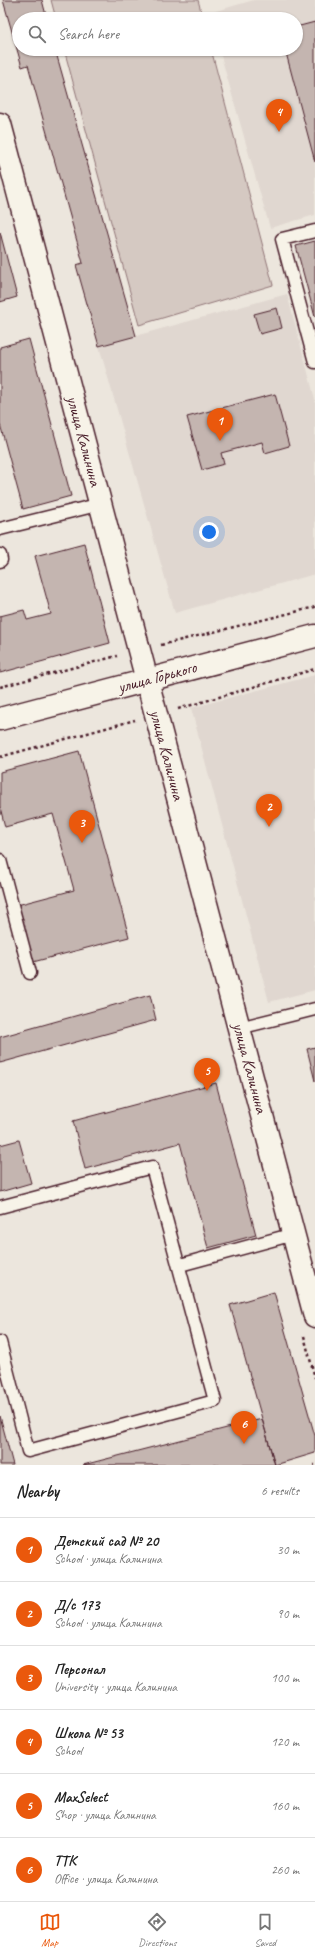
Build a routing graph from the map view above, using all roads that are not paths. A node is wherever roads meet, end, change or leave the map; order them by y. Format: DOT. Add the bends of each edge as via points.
graph roads {
  1 [pos="0,124"];
  2 [pos="315,230"];
  3 [pos="315,362"];
  4 [pos="101,504"];
  5 [pos="0,529"];
  6 [pos="0,555"];
  7 [pos="0,561"];
  8 [pos="315,636"];
  9 [pos="147,679"];
  10 [pos="0,719"];
  11 [pos="0,860"];
  12 [pos="30,973"];
  13 [pos="315,1009"];
  14 [pos="239,1028"];
  15 [pos="0,1207"];
  16 [pos="294,1234"];
  17 [pos="180,1265"];
  18 [pos="315,1316"];
  19 [pos="0,1342"];
  1 -- 4 [label="street, улица Калинина"];
  2 -- 3 [label="lane" via="282,240"];
  4 -- 5 [label="lane"];
  4 -- 9 [label="street, улица Калинина"];
  6 -- 7 [label="lane"];
  8 -- 9 [label="street, улица Горького"];
  9 -- 10 [label="street, улица Горького"];
  9 -- 14 [label="street, улица Калинина"];
  11 -- 12 [label="lane"];
  13 -- 14 [label="lane"];
  14 -- 16 [label="street, улица Калинина"];
  15 -- 17 [label="lane" via="152,1167"];
  16 -- 17 [label="lane"];
  16 -- 18 [label="street, улица Калинина"];
  17 -- 19 [label="lane" via="215,1401 28,1451"];
}
